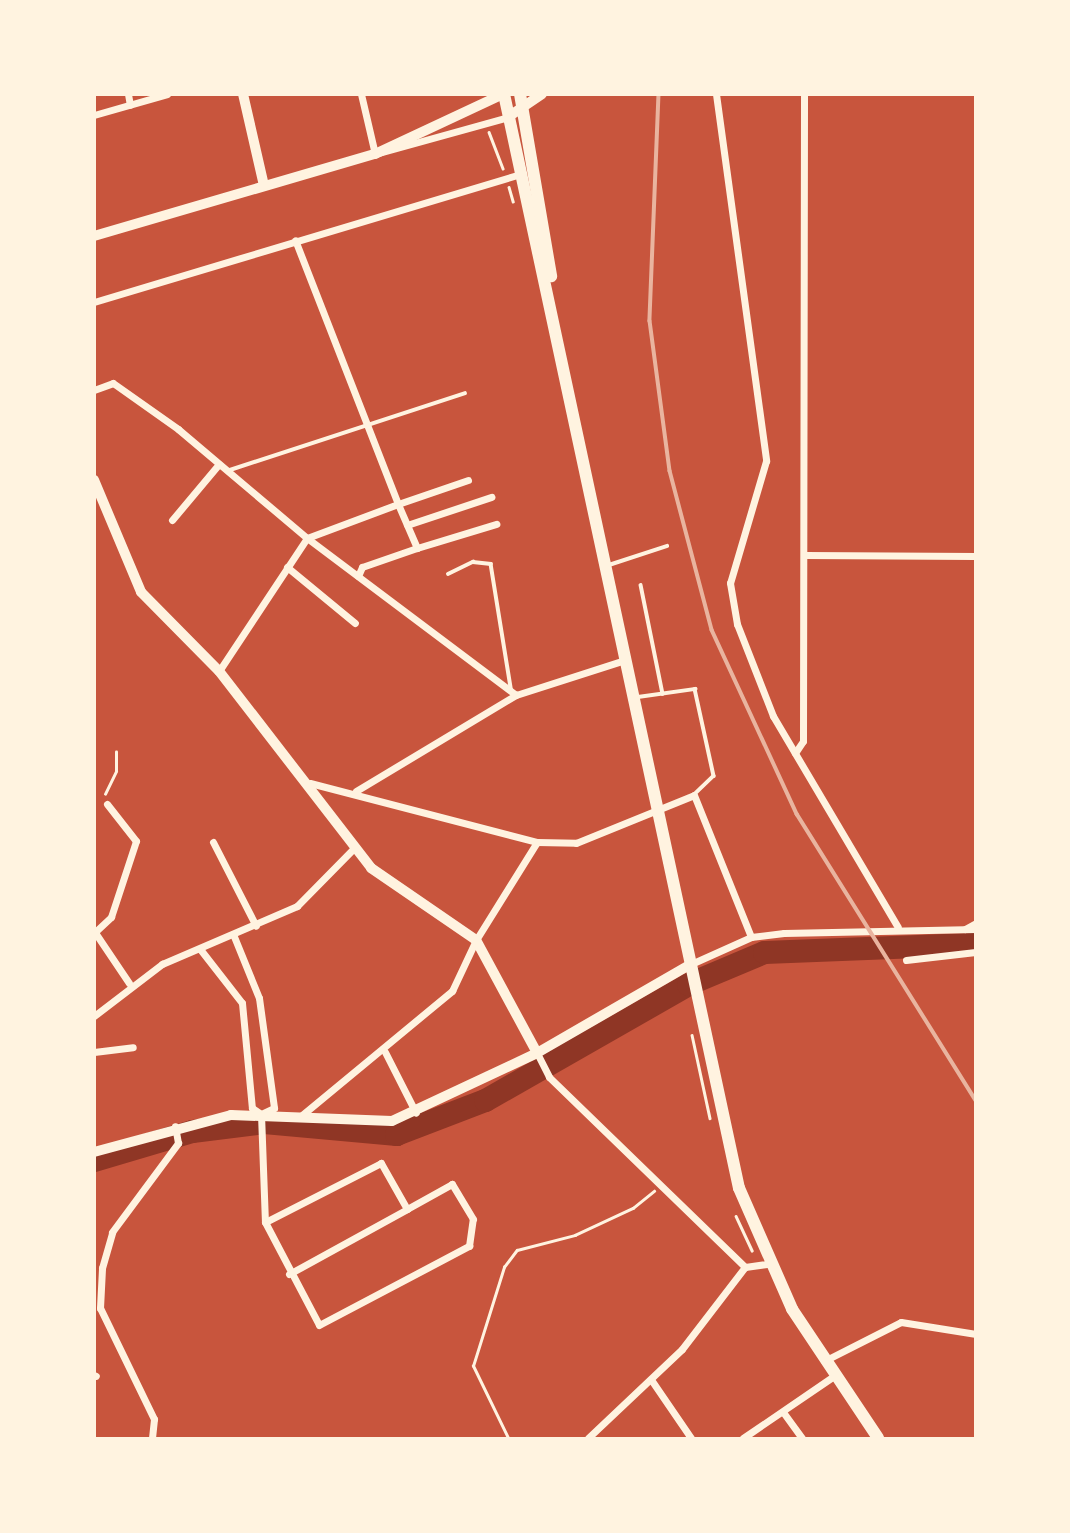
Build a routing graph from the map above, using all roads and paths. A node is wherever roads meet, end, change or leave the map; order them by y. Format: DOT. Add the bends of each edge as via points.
graph roads {
  1 [pos="128,94"];
  2 [pos="167,94"];
  3 [pos="243,94"];
  4 [pos="361,94"];
  5 [pos="504,94"];
  6 [pos="542,94"];
  7 [pos="716,94"];
  8 [pos="803,94"];
  9 [pos="522,100"];
  10 [pos="130,105"];
  11 [pos="94,115"];
  12 [pos="508,117"];
  13 [pos="375,154"];
  14 [pos="524,173"];
  15 [pos="264,186"];
  16 [pos="94,236"];
  17 [pos="295,240"];
  18 [pos="552,300"];
  19 [pos="94,302"];
  20 [pos="94,390"];
  21 [pos="465,393"];
  22 [pos="366,423"];
  23 [pos="219,464"];
  24 [pos="228,470"];
  25 [pos="95,480"];
  26 [pos="468,480"];
  27 [pos="491,496"];
  28 [pos="398,503"];
  29 [pos="172,520"];
  30 [pos="496,524"];
  31 [pos="407,525"];
  32 [pos="307,538"];
  33 [pos="667,546"];
  34 [pos="417,548"];
  35 [pos="805,555"];
  36 [pos="975,556"];
  37 [pos="606,566"];
  38 [pos="288,567"];
  39 [pos="447,574"];
  40 [pos="358,576"];
  41 [pos="641,585"];
  42 [pos="355,623"];
  43 [pos="625,660"];
  44 [pos="219,671"];
  45 [pos="663,694"];
  46 [pos="516,695"];
  47 [pos="634,698"];
  48 [pos="116,752"];
  49 [pos="795,753"];
  50 [pos="310,783"];
  51 [pos="356,791"];
  52 [pos="694,795"];
  53 [pos="107,804"];
  54 [pos="658,808"];
  55 [pos="213,842"];
  56 [pos="537,842"];
  57 [pos="353,849"];
  58 [pos="975,923"];
  59 [pos="256,926"];
  60 [pos="898,927"];
  61 [pos="965,929"];
  62 [pos="975,929"];
  63 [pos="95,932"];
  64 [pos="233,934"];
  65 [pos="751,937"];
  66 [pos="476,940"];
  67 [pos="200,949"];
  68 [pos="975,952"];
  69 [pos="906,960"];
  70 [pos="691,964"];
  71 [pos="130,983"];
  72 [pos="94,1016"];
  73 [pos="133,1047"];
  74 [pos="94,1052"];
  75 [pos="385,1052"];
  76 [pos="537,1053"];
  77 [pos="416,1113"];
  78 [pos="261,1114"];
  79 [pos="302,1115"];
  80 [pos="175,1126"];
  81 [pos="94,1152"];
  82 [pos="660,1185"];
  83 [pos="407,1209"];
  84 [pos="265,1222"];
  85 [pos="767,1264"];
  86 [pos="745,1268"];
  87 [pos="289,1274"];
  88 [pos="98,1298"];
  89 [pos="975,1334"];
  90 [pos="824,1361"];
  91 [pos="834,1376"];
  92 [pos="652,1381"];
  93 [pos="783,1412"];
  94 [pos="152,1438"];
  95 [pos="508,1438"];
  96 [pos="588,1438"];
  97 [pos="691,1438"];
  98 [pos="743,1438"];
  99 [pos="802,1438"];
  100 [pos="878,1438"];
  1 -- 10 [label="street"];
  2 -- 10 [label="street"];
  3 -- 15 [label="street"];
  4 -- 13 [label="street"];
  5 -- 12 [label="highway"];
  5 -- 13 [label="street"];
  6 -- 9 [label="street"];
  7 -- 49 [label="street" via="766,461 730,583 741,636 773,716"];
  8 -- 35 [label="street"];
  9 -- 12 [label="street"];
  9 -- 18 [label="highway" via="550,242"];
  10 -- 11 [label="street"];
  12 -- 13 [label="street"];
  12 -- 14 [label="highway"];
  13 -- 15 [label="street"];
  14 -- 17 [label="street"];
  14 -- 18 [label="highway"];
  15 -- 16 [label="street"];
  17 -- 19 [label="street"];
  17 -- 22 [label="street"];
  18 -- 37 [label="highway"];
  20 -- 23 [label="street" via="113,383"];
  21 -- 22 [label="lane"];
  22 -- 24 [label="lane"];
  22 -- 28 [label="street"];
  23 -- 24 [label="street"];
  23 -- 29 [label="street"];
  24 -- 32 [label="street"];
  25 -- 44 [label="street" via="141,592"];
  26 -- 28 [label="street"];
  27 -- 31 [label="street"];
  28 -- 31 [label="street"];
  28 -- 32 [label="street"];
  30 -- 34 [label="street"];
  31 -- 34 [label="street"];
  32 -- 38 [label="street"];
  32 -- 40 [label="street"];
  33 -- 37 [label="lane"];
  34 -- 40 [label="street" via="362,567"];
  35 -- 36 [label="street"];
  35 -- 49 [label="street" via="803,741"];
  37 -- 43 [label="highway"];
  38 -- 42 [label="street"];
  38 -- 44 [label="street"];
  39 -- 46 [label="lane" via="473,562 491,564 508,684"];
  40 -- 46 [label="street"];
  41 -- 45 [label="lane"];
  43 -- 46 [label="street"];
  43 -- 47 [label="highway"];
  44 -- 50 [label="street"];
  45 -- 47 [label="lane"];
  45 -- 52 [label="lane" via="695,689 714,776"];
  46 -- 51 [label="street"];
  47 -- 54 [label="highway"];
  48 -- 53 [label="path"];
  49 -- 60 [label="street"];
  50 -- 51 [label="street"];
  50 -- 57 [label="street"];
  51 -- 56 [label="street"];
  52 -- 54 [label="street"];
  52 -- 65 [label="street"];
  53 -- 63 [label="street" via="136,841 111,917"];
  54 -- 56 [label="street" via="576,844"];
  54 -- 70 [label="highway"];
  55 -- 59 [label="street"];
  56 -- 66 [label="street"];
  57 -- 59 [label="street" via="314,893"];
  57 -- 66 [label="street"];
  58 -- 61 [label="street"];
  59 -- 64 [label="street"];
  60 -- 61 [label="street"];
  60 -- 65 [label="street"];
  61 -- 62 [label="street"];
  63 -- 71 [label="street"];
  64 -- 67 [label="street"];
  64 -- 78 [label="street" via="259,998 274,1108"];
  65 -- 70 [label="street"];
  66 -- 75 [label="street" via="452,991"];
  66 -- 76 [label="street"];
  67 -- 71 [label="street"];
  67 -- 78 [label="street" via="242,1003 252,1108"];
  68 -- 69 [label="street"];
  70 -- 76 [label="street"];
  70 -- 85 [label="highway" via="738,1188"];
  71 -- 72 [label="street"];
  73 -- 74 [label="street"];
  75 -- 77 [label="street"];
  75 -- 79 [label="street"];
  76 -- 77 [label="street"];
  76 -- 82 [label="street" via="549,1077"];
  77 -- 79 [label="street" via="392,1121"];
  78 -- 79 [label="street"];
  78 -- 80 [label="street"];
  78 -- 84 [label="street"];
  80 -- 81 [label="street"];
  80 -- 88 [label="street" via="178,1143 112,1232"];
  82 -- 86 [label="street"];
  82 -- 95 [label="path" via="633,1208 575,1235 517,1250 504,1267 473,1366"];
  83 -- 84 [label="street" via="381,1163"];
  83 -- 87 [label="street"];
  83 -- 87 [label="street" via="452,1184 473,1219 469,1246 324,1327"];
  84 -- 87 [label="street"];
  85 -- 86 [label="street"];
  85 -- 90 [label="highway"];
  86 -- 92 [label="street"];
  88 -- 94 [label="street" via="108,1328 154,1419"];
  89 -- 90 [label="street" via="901,1322"];
  90 -- 91 [label="highway"];
  91 -- 93 [label="street"];
  91 -- 100 [label="highway"];
  92 -- 96 [label="street"];
  92 -- 97 [label="street"];
  93 -- 98 [label="street"];
  93 -- 99 [label="street"];
}
